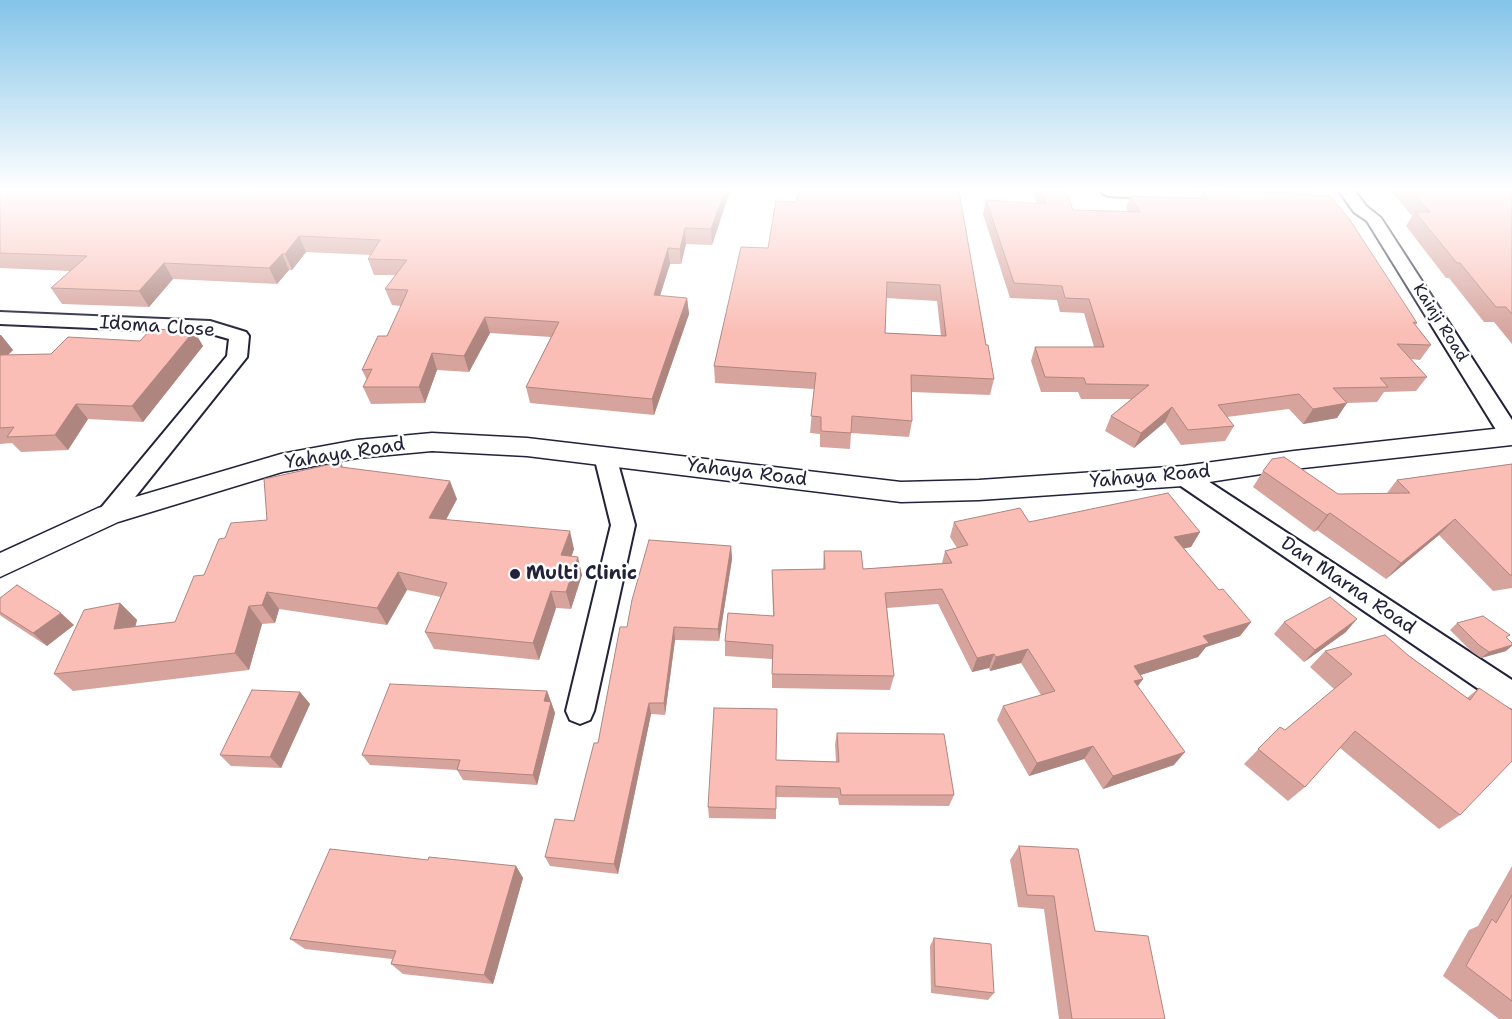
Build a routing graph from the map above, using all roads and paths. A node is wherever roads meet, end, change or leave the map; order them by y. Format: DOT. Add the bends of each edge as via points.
graph roads {
  1 [pos="1386,239"];
  2 [pos="0,318"];
  3 [pos="1511,436"];
  4 [pos="605,456"];
  5 [pos="1183,476"];
  6 [pos="108,515"];
  7 [pos="0,566"];
  8 [pos="1512,696"];
  9 [pos="580,711"];
  1 -- 3 [label="street, Kainji Road"];
  2 -- 6 [label="street, Idoma Close" via="210,327 239,336 237,357"];
  3 -- 5 [label="street, Yahaya Road"];
  4 -- 5 [label="street, Yahaya Road" via="901,492"];
  4 -- 6 [label="street, Yahaya Road" via="527,447 432,442 357,449 281,463"];
  4 -- 9 [label="street" via="623,525"];
  5 -- 8 [label="street, Dan Marna Road"];
  6 -- 7 [label="street, Yahaya Road"];
}
